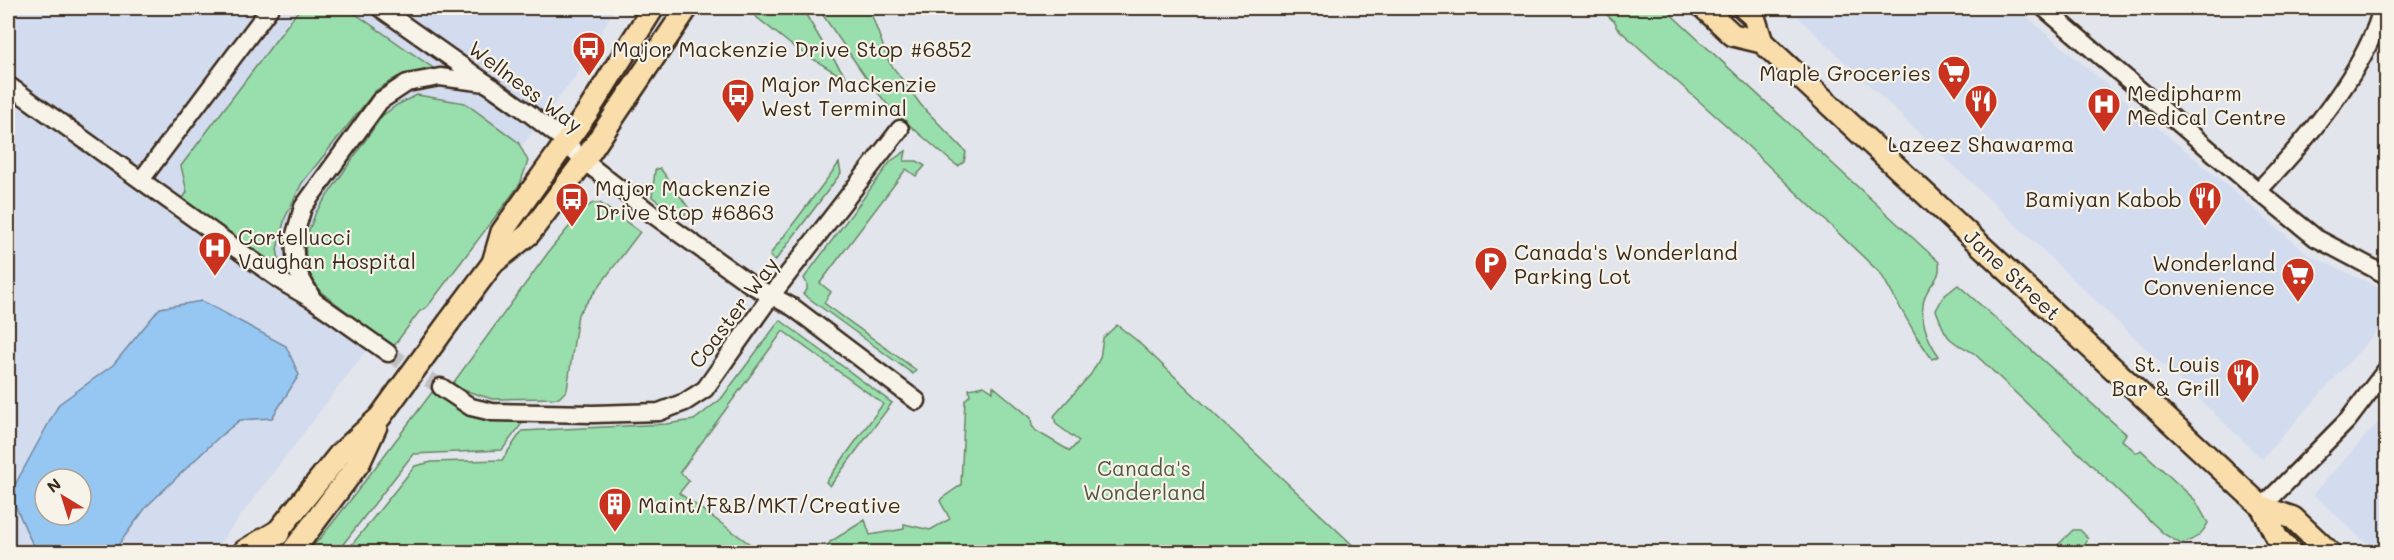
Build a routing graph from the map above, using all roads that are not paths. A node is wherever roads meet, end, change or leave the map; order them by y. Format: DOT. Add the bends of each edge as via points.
graph roads {
  1 [pos="270,8"];
  2 [pos="380,8"];
  3 [pos="653,8"];
  4 [pos="687,8"];
  5 [pos="1704,8"];
  6 [pos="1744,8"];
  7 [pos="2044,8"];
  8 [pos="2382,8"];
  9 [pos="1762,42"];
  10 [pos="490,84"];
  11 [pos="8,85"];
  12 [pos="900,129"];
  13 [pos="566,142"];
  14 [pos="584,162"];
  15 [pos="141,180"];
  16 [pos="2258,191"];
  17 [pos="493,263"];
  18 [pos="2386,275"];
  19 [pos="771,296"];
  20 [pos="314,300"];
  21 [pos="388,353"];
  22 [pos="2386,370"];
  23 [pos="441,387"];
  24 [pos="917,401"];
  25 [pos="2262,507"];
  26 [pos="285,543"];
  27 [pos="244,552"];
  28 [pos="260,552"];
  29 [pos="2291,552"];
  30 [pos="2329,552"];
  1 -- 15 [label="street"];
  2 -- 10 [label="street, Wellness Way"];
  3 -- 13 [label="main road"];
  4 -- 14 [label="main road"];
  5 -- 9 [label="main road, Jane Street" via="1733,35"];
  6 -- 9 [label="main road, Jane Street" via="1754,17"];
  7 -- 16 [label="street"];
  8 -- 16 [label="street" via="2378,25 2352,73 2303,142"];
  9 -- 25 [label="main road, Jane Street"];
  10 -- 13 [label="street, Wellness Way"];
  10 -- 20 [label="street" via="440,77 407,83 380,101 303,207 294,238 296,269"];
  11 -- 15 [label="street"];
  12 -- 19 [label="street, Coaster Way"];
  13 -- 14 [label="street, Wellness Way"];
  13 -- 17 [label="main road" via="502,232"];
  14 -- 17 [label="main road" via="529,234"];
  14 -- 19 [label="street, Wellness Way"];
  15 -- 20 [label="street" via="284,283"];
  16 -- 18 [label="street" via="2316,238"];
  17 -- 26 [label="main road, bridge" via="380,417 339,455"];
  19 -- 23 [label="street, Coaster Way" via="705,389 685,402 659,411 492,412 471,406"];
  19 -- 24 [label="street, Wellness Way" via="794,308"];
  20 -- 21 [label="street"];
  22 -- 25 [label="street" via="2348,420"];
  25 -- 29 [label="main road, Jane Street" via="2277,538"];
  25 -- 30 [label="main road, Jane Street" via="2293,518"];
  26 -- 27 [label="highway"];
  26 -- 28 [label="main road"];
}
